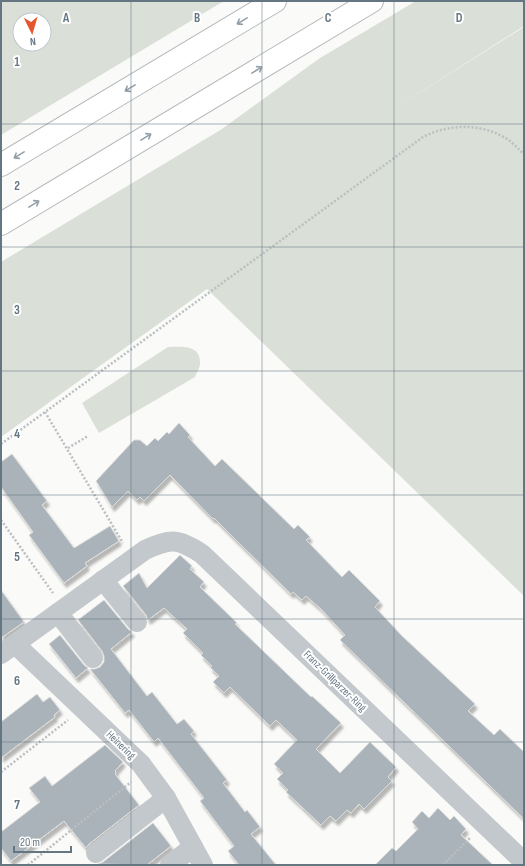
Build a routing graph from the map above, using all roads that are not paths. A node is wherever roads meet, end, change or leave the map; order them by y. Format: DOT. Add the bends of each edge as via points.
graph roads {
  1 [pos="275,1"];
  2 [pos="372,1"];
  3 [pos="1,165"];
  4 [pos="1,224"];
  5 [pos="132,559"];
  6 [pos="103,580"];
  7 [pos="61,611"];
  8 [pos="137,622"];
  9 [pos="8,649"];
  10 [pos="93,658"];
  11 [pos="166,798"];
  12 [pos="193,847"];
  13 [pos="96,853"];
  14 [pos="514,860"];
  15 [pos="170,865"];
  16 [pos="203,865"];
  1 -- 3 [label="highway, one-way"];
  4 -- 2 [label="highway, one-way"];
  5 -- 6 [label="street, Heinering"];
  5 -- 14 [label="street, Franz-Grillparzer-Ring" via="145,550 166,542 177,541 202,554 484,824"];
  6 -- 7 [label="street, Heinering"];
  6 -- 8 [label="street"];
  7 -- 9 [label="street, Heinering"];
  7 -- 10 [label="street"];
  9 -- 11 [label="street, Heinering" via="83,709 141,764"];
  11 -- 12 [label="street, Heinering"];
  11 -- 13 [label="street"];
  12 -- 15 [label="street"];
  12 -- 16 [label="street, Heinering"];
}
